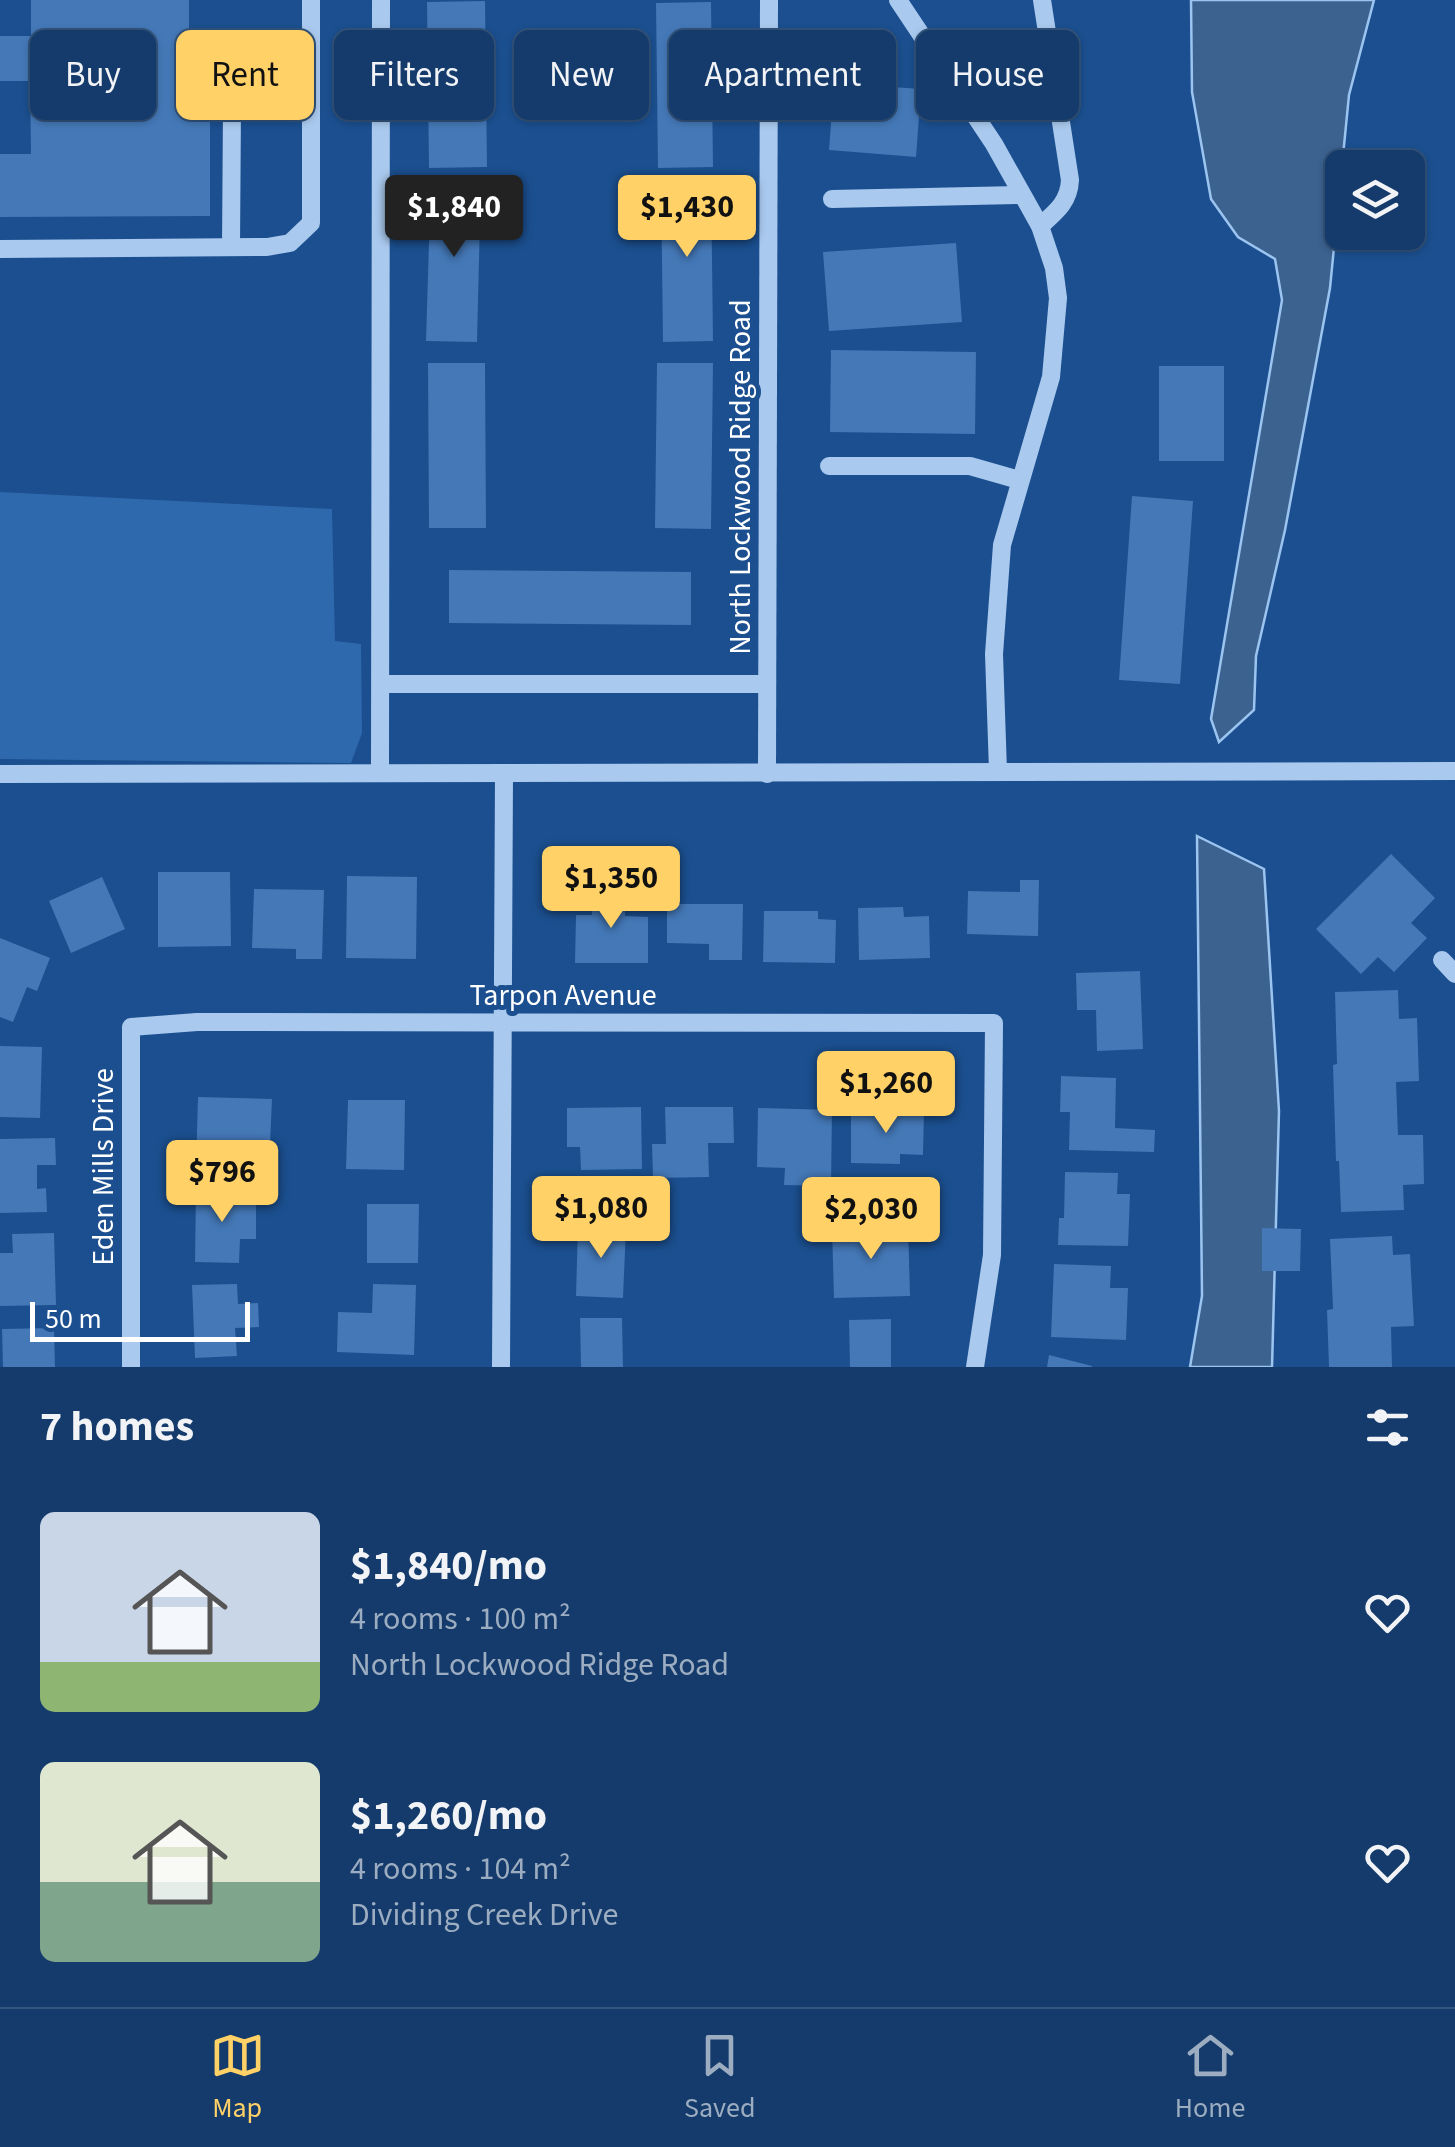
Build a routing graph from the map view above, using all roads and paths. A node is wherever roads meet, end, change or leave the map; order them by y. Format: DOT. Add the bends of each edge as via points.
graph roads {
  1 [pos="311,0"];
  2 [pos="382,0"];
  3 [pos="770,0"];
  4 [pos="898,0"];
  5 [pos="1042,0"];
  6 [pos="232,120"];
  7 [pos="1021,195"];
  8 [pos="832,200"];
  9 [pos="1040,226"];
  10 [pos="232,247"];
  11 [pos="0,249"];
  12 [pos="828,466"];
  13 [pos="1018,480"];
  14 [pos="382,684"];
  15 [pos="767,684"];
  16 [pos="998,770"];
  17 [pos="1455,770"];
  18 [pos="380,773"];
  19 [pos="0,774"];
  20 [pos="504,774"];
  21 [pos="767,774"];
  22 [pos="501,1022"];
  23 [pos="131,1027"];
  24 [pos="131,1367"];
  25 [pos="501,1367"];
  26 [pos="975,1367"];
  1 -- 10 [label="street" via="311,224 290,243"];
  2 -- 14 [label="street"];
  3 -- 15 [label="street, North Lockwood Ridge Road"];
  4 -- 7 [label="street"];
  5 -- 9 [label="street" via="1070,192"];
  6 -- 10 [label="street"];
  7 -- 8 [label="street"];
  7 -- 9 [label="street"];
  9 -- 13 [label="street" via="1054,268 1057,331 1051,378"];
  10 -- 11 [label="street"];
  12 -- 13 [label="street" via="970,466"];
  13 -- 16 [label="street" via="996,594"];
  14 -- 15 [label="street"];
  14 -- 18 [label="street"];
  15 -- 21 [label="street, North Lockwood Ridge Road"];
  16 -- 17 [label="street"];
  16 -- 21 [label="street"];
  18 -- 19 [label="street"];
  18 -- 20 [label="street"];
  20 -- 21 [label="street"];
  20 -- 22 [label="street"];
  22 -- 23 [label="street, Tarpon Avenue"];
  22 -- 25 [label="street"];
  22 -- 26 [label="street, Tarpon Avenue" via="994,1022 992,1255"];
  23 -- 24 [label="street, Eden Mills Drive"];
}
